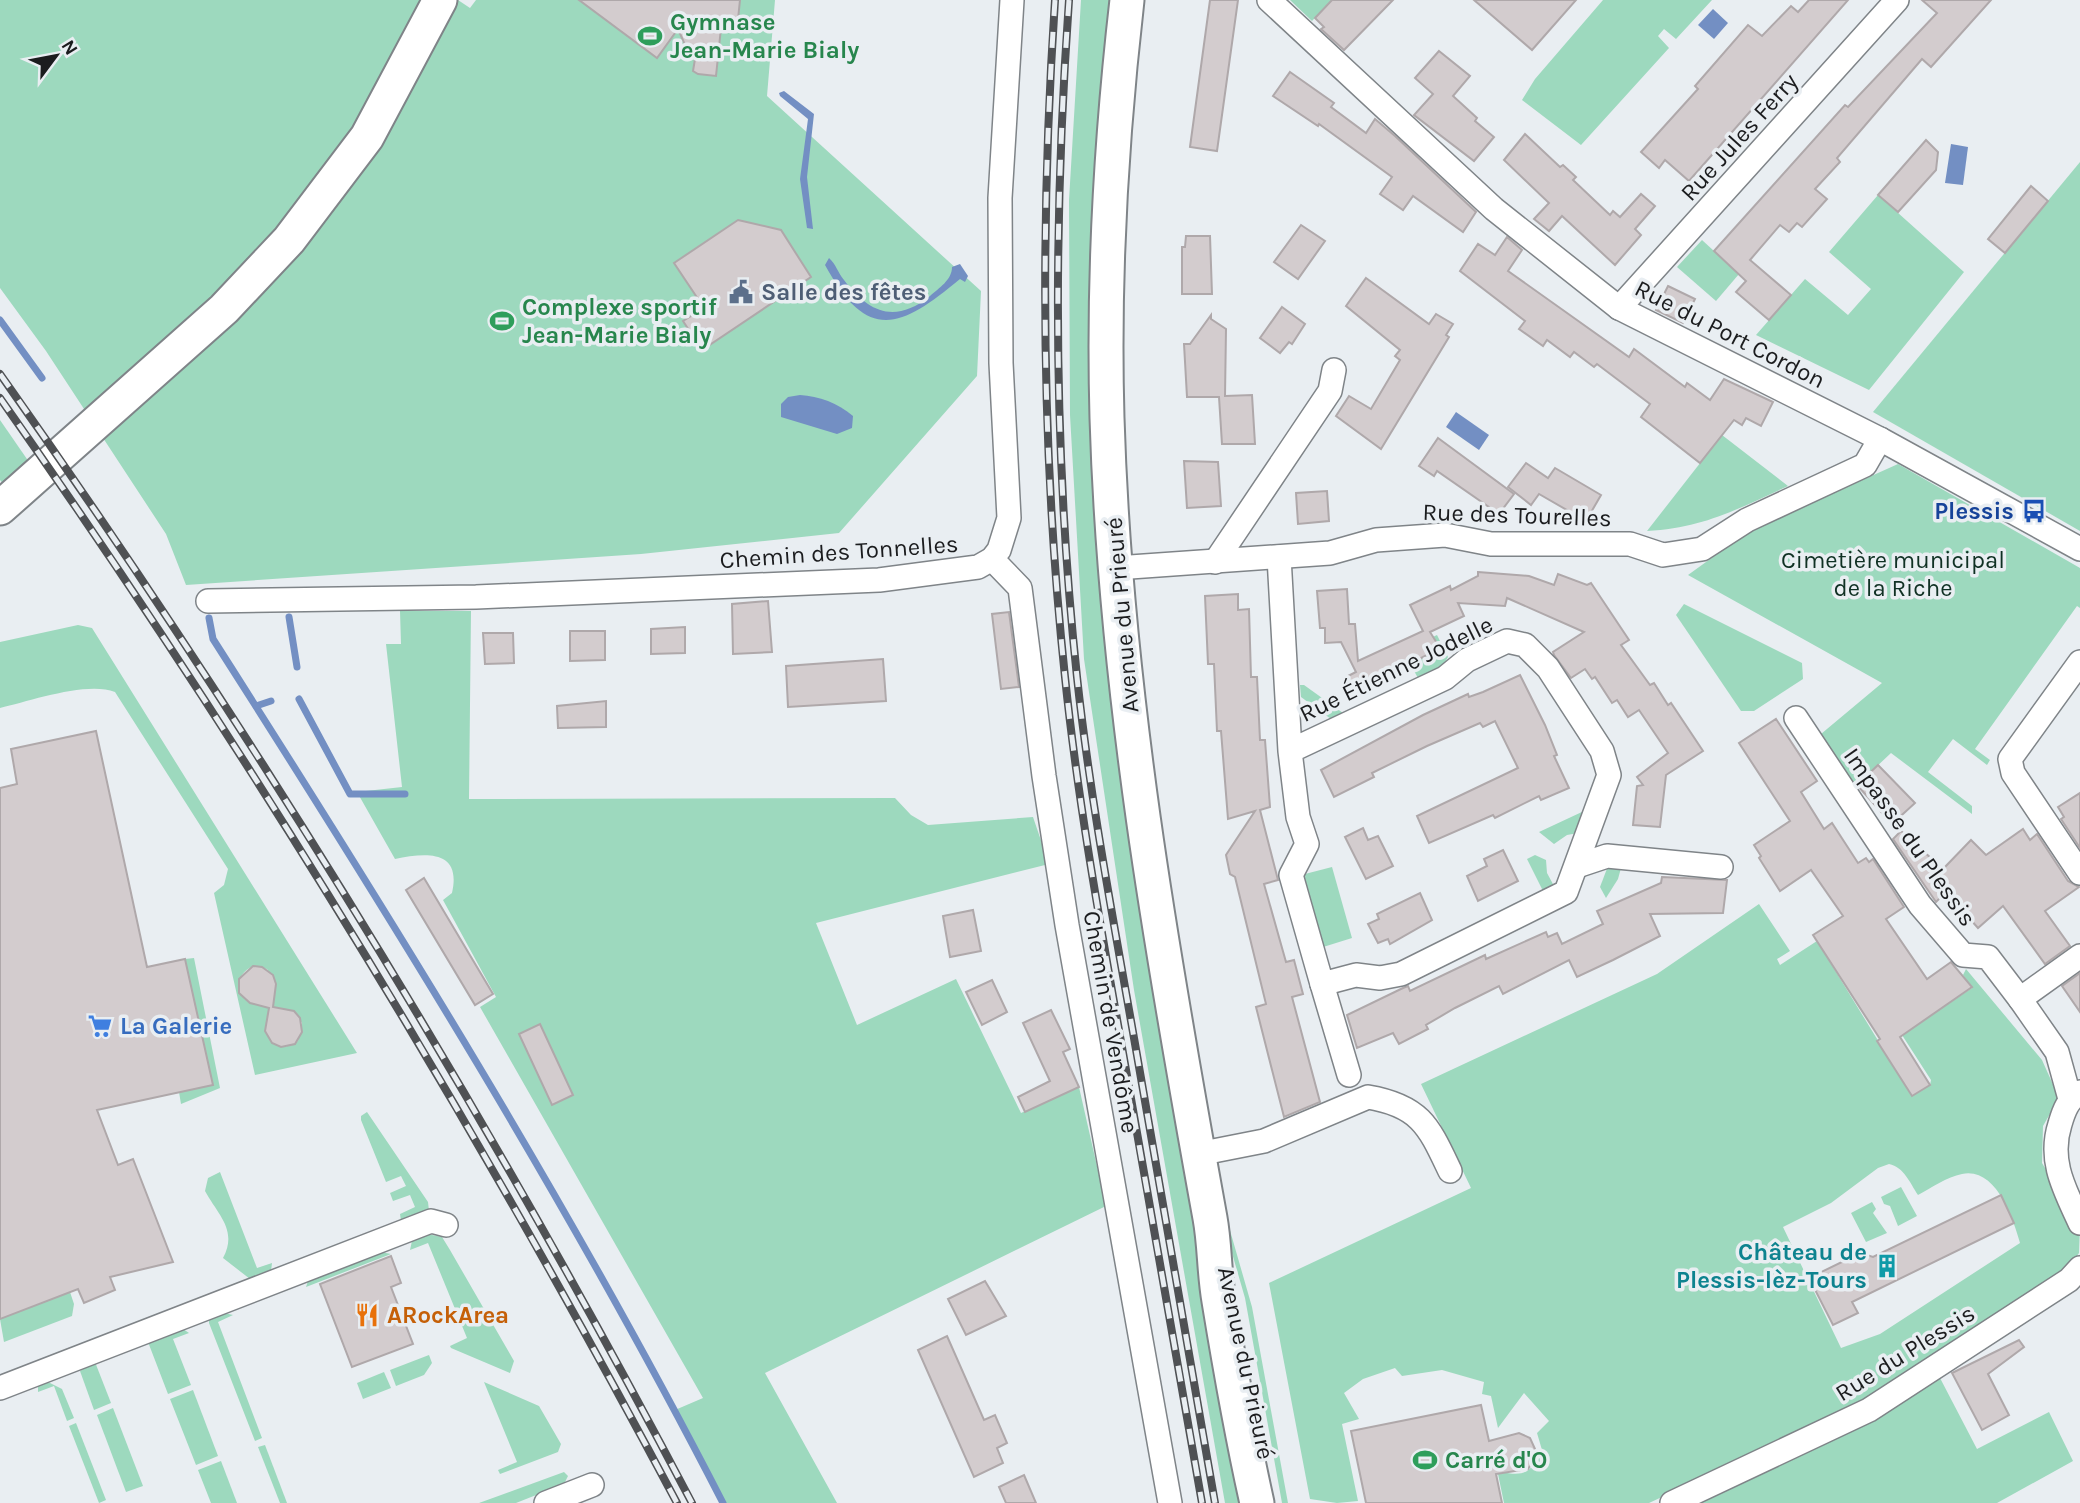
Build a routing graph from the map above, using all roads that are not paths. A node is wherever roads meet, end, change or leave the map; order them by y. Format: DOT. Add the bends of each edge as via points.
graph roads {
  1 [pos="440,0"];
  2 [pos="1012,0"];
  3 [pos="1127,0"];
  4 [pos="1269,0"];
  5 [pos="1897,0"];
  6 [pos="1619,308"];
  7 [pos="1334,370"];
  8 [pos="1880,439"];
  9 [pos="0,508"];
  10 [pos="2080,549"];
  11 [pos="1279,557"];
  12 [pos="992,559"];
  13 [pos="1216,562"];
  14 [pos="1116,568"];
  15 [pos="208,601"];
  16 [pos="2080,662"];
  17 [pos="1796,718"];
  18 [pos="1290,751"];
  19 [pos="1577,866"];
  20 [pos="1721,867"];
  21 [pos="2080,873"];
  22 [pos="2080,956"];
  23 [pos="1322,984"];
  24 [pos="2020,999"];
  25 [pos="1349,1075"];
  26 [pos="2075,1096"];
  27 [pos="1198,1154"];
  28 [pos="1450,1171"];
  29 [pos="2080,1223"];
  30 [pos="1211,1224"];
  31 [pos="446,1225"];
  32 [pos="2080,1268"];
  33 [pos="0,1388"];
  34 [pos="592,1485"];
  35 [pos="546,1503"];
  36 [pos="1170,1503"];
  37 [pos="1257,1503"];
  38 [pos="1276,1503"];
  39 [pos="1672,1503"];
  1 -- 9 [label="street" via="367,136 289,240 224,309"];
  2 -- 12 [label="street, Chemin des Tonnelles" via="1000,198 1001,363 1009,518"];
  3 -- 14 [label="street, Avenue du Prieuré" via="1112,140 1107,310 1107,416"];
  4 -- 6 [label="street, Rue du Port Cordon" via="1494,209"];
  5 -- 6 [label="street, Rue Jules Ferry"];
  6 -- 8 [label="street, Rue du Port Cordon"];
  7 -- 13 [label="street" via="1330,391"];
  8 -- 10 [label="street, Rue du Port Cordon"];
  8 -- 11 [label="street, Rue des Tourelles" via="1865,465 1747,520 1702,549 1663,555 1630,544 1491,544 1445,535 1376,540 1330,553"];
  11 -- 13 [label="street, Rue des Tourelles"];
  11 -- 18 [label="street, Rue Étienne Jodelle"];
  12 -- 15 [label="street, Chemin des Tonnelles" via="966,570 769,586"];
  12 -- 36 [label="street, Chemin de Vendôme" via="1020,588 1067,925"];
  13 -- 14 [label="street, Rue des Tourelles"];
  14 -- 27 [label="street, Avenue du Prieuré" via="1143,828"];
  16 -- 21 [label="street" via="2010,759 2013,774"];
  17 -- 24 [label="street, Impasse du Plessis" via="1920,905 1964,955 1991,960"];
  18 -- 19 [label="street, Rue Étienne Jodelle" via="1445,678 1477,656 1516,642 1532,650 1548,668 1609,768"];
  18 -- 23 [label="street, Rue Étienne Jodelle" via="1296,808 1307,844 1291,874"];
  19 -- 20 [label="street" via="1607,856"];
  19 -- 23 [label="street, Rue Étienne Jodelle" via="1566,892 1401,974 1380,978 1356,975"];
  22 -- 24 [label="street"];
  23 -- 25 [label="street, Rue Étienne Jodelle"];
  24 -- 26 [label="street, Impasse du Plessis" via="2057,1052"];
  26 -- 29 [label="street" via="2058,1131 2056,1163"];
  27 -- 28 [label="street" via="1264,1141 1368,1097 1419,1116"];
  27 -- 30 [label="street, Avenue du Prieuré"];
  30 -- 37 [label="street, Avenue du Prieuré" via="1218,1298"];
  30 -- 38 [label="street, Avenue du Prieuré" via="1236,1294"];
  31 -- 33 [label="street" via="431,1221"];
  32 -- 39 [label="street, Rue du Plessis" via="1869,1410"];
  34 -- 35 [label="street"];
}
